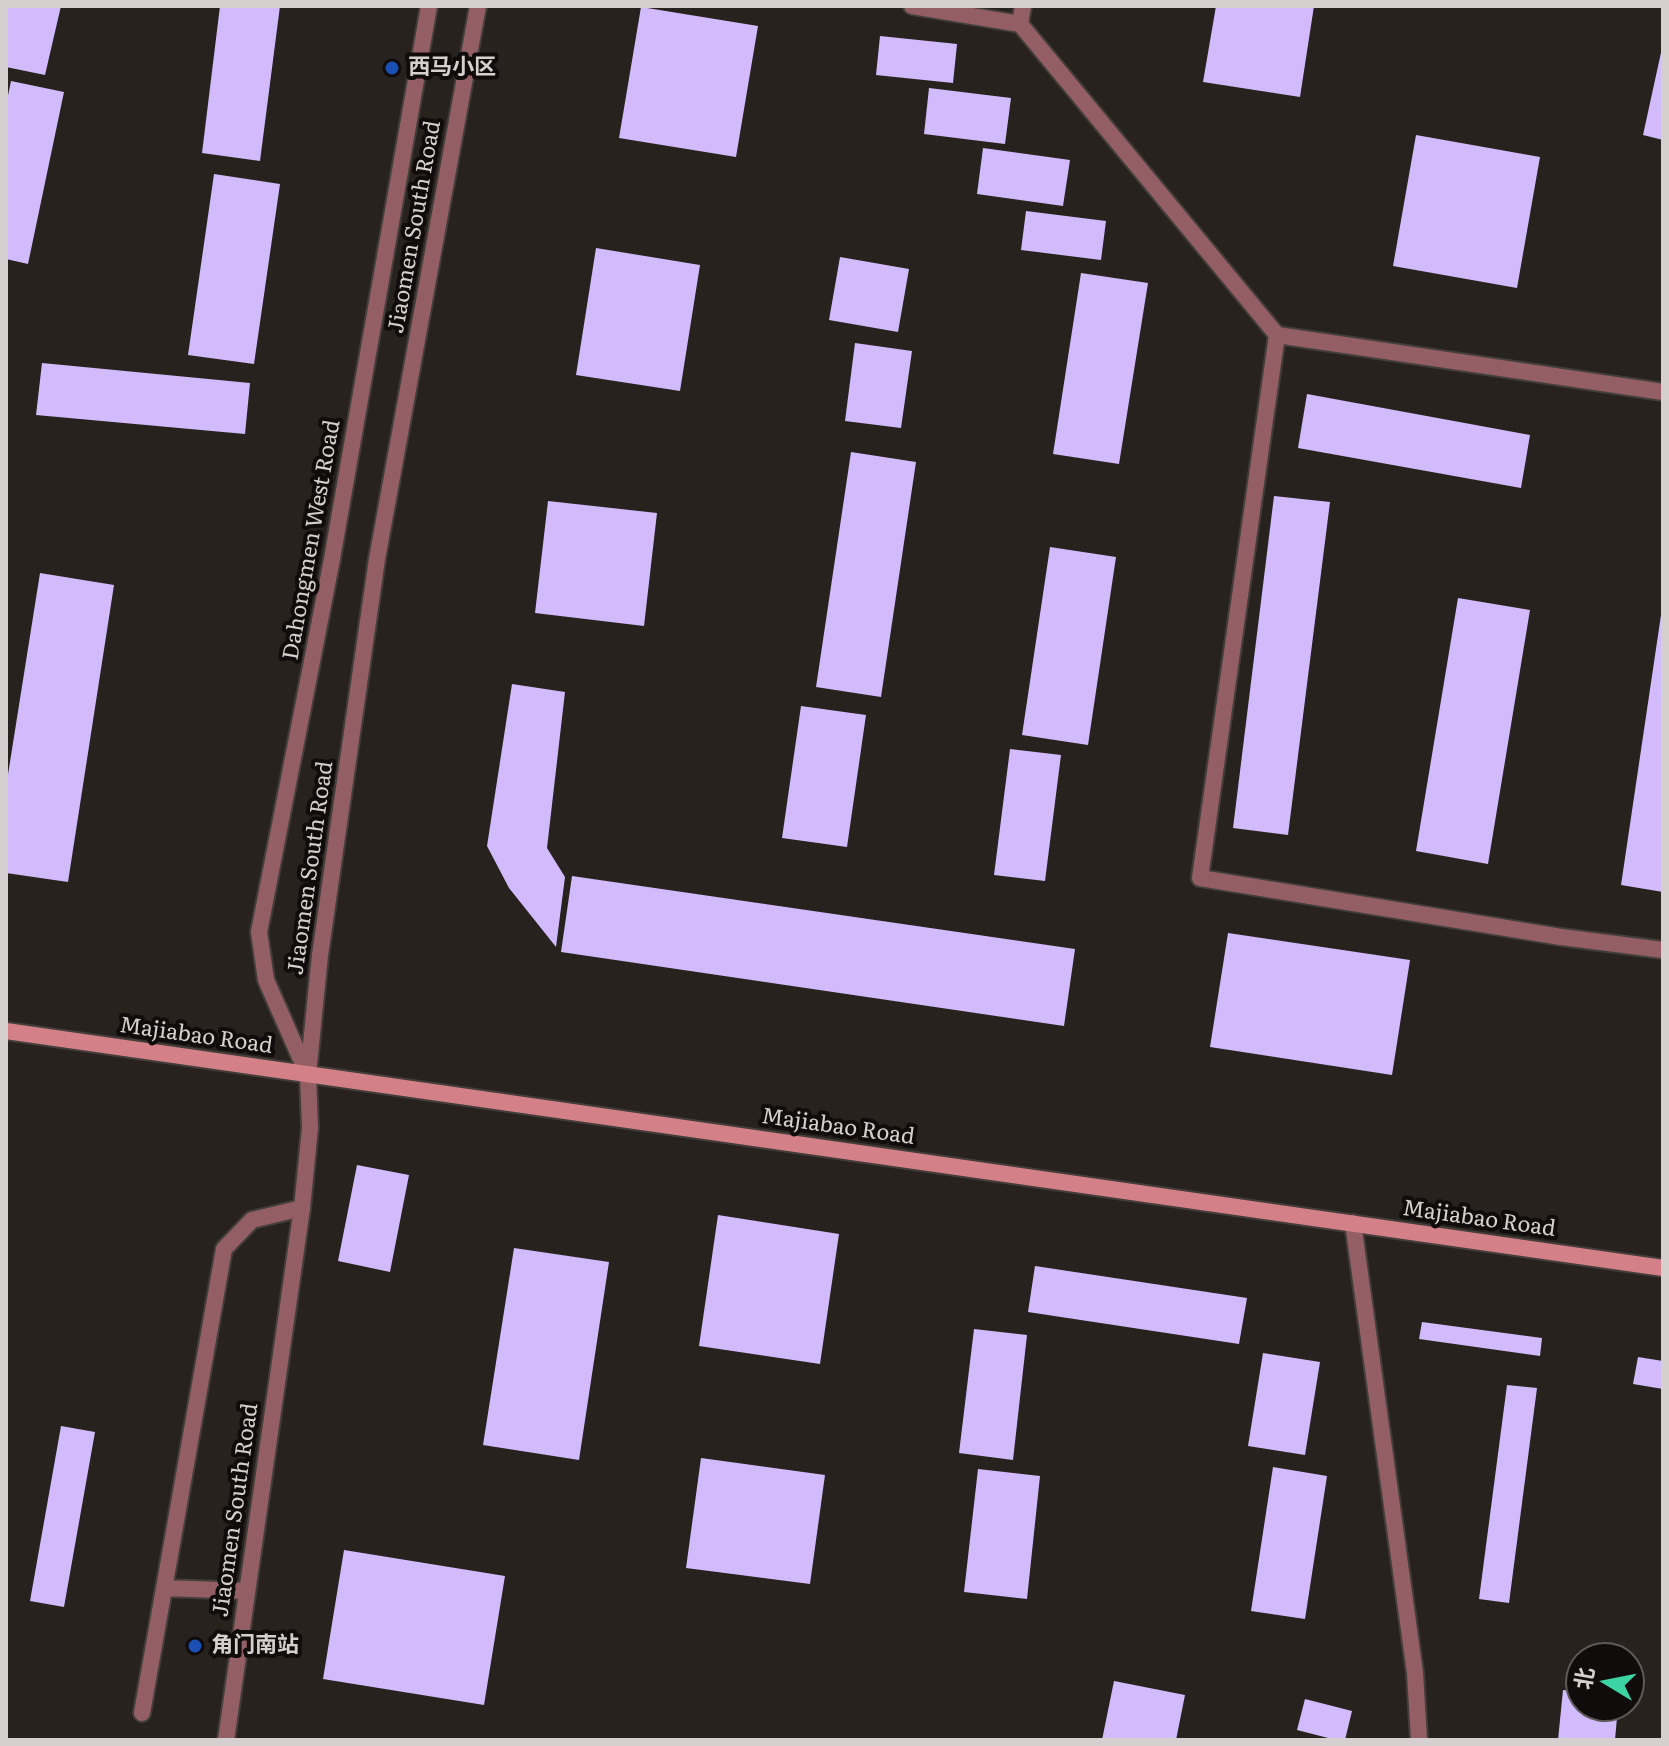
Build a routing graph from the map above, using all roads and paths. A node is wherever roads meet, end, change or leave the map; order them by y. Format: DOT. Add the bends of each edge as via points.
graph roads {
  1 [pos="429,6"];
  2 [pos="478,6"];
  3 [pos="912,6"];
  4 [pos="1023,6"];
  5 [pos="1020,24"];
  6 [pos="1277,335"];
  7 [pos="1663,392"];
  8 [pos="1663,950"];
  9 [pos="6,1031"];
  10 [pos="308,1074"];
  11 [pos="302,1208"];
  12 [pos="1353,1223"];
  13 [pos="1663,1268"];
  14 [pos="164,1588"];
  15 [pos="247,1591"];
  16 [pos="142,1713"];
  17 [pos="226,1740"];
  18 [pos="1419,1740"];
  1 -- 10 [label="street, Dahongmen West Road" via="332,559 259,932 266,980"];
  2 -- 10 [label="street, Jiaomen South Road" via="377,559"];
  3 -- 5 [label="street"];
  4 -- 5 [label="street"];
  5 -- 6 [label="street"];
  6 -- 7 [label="street"];
  6 -- 8 [label="street" via="1200,878"];
  9 -- 10 [label="main road, Majiabao Road"];
  10 -- 11 [label="street, Jiaomen South Road" via="310,1128"];
  10 -- 12 [label="main road, Majiabao Road"];
  11 -- 14 [label="street" via="252,1220 224,1249"];
  11 -- 15 [label="street, Jiaomen South Road"];
  12 -- 13 [label="main road, Majiabao Road"];
  12 -- 18 [label="street" via="1413,1657"];
  14 -- 15 [label="street"];
  14 -- 16 [label="street"];
  15 -- 17 [label="street, Jiaomen South Road"];
}
